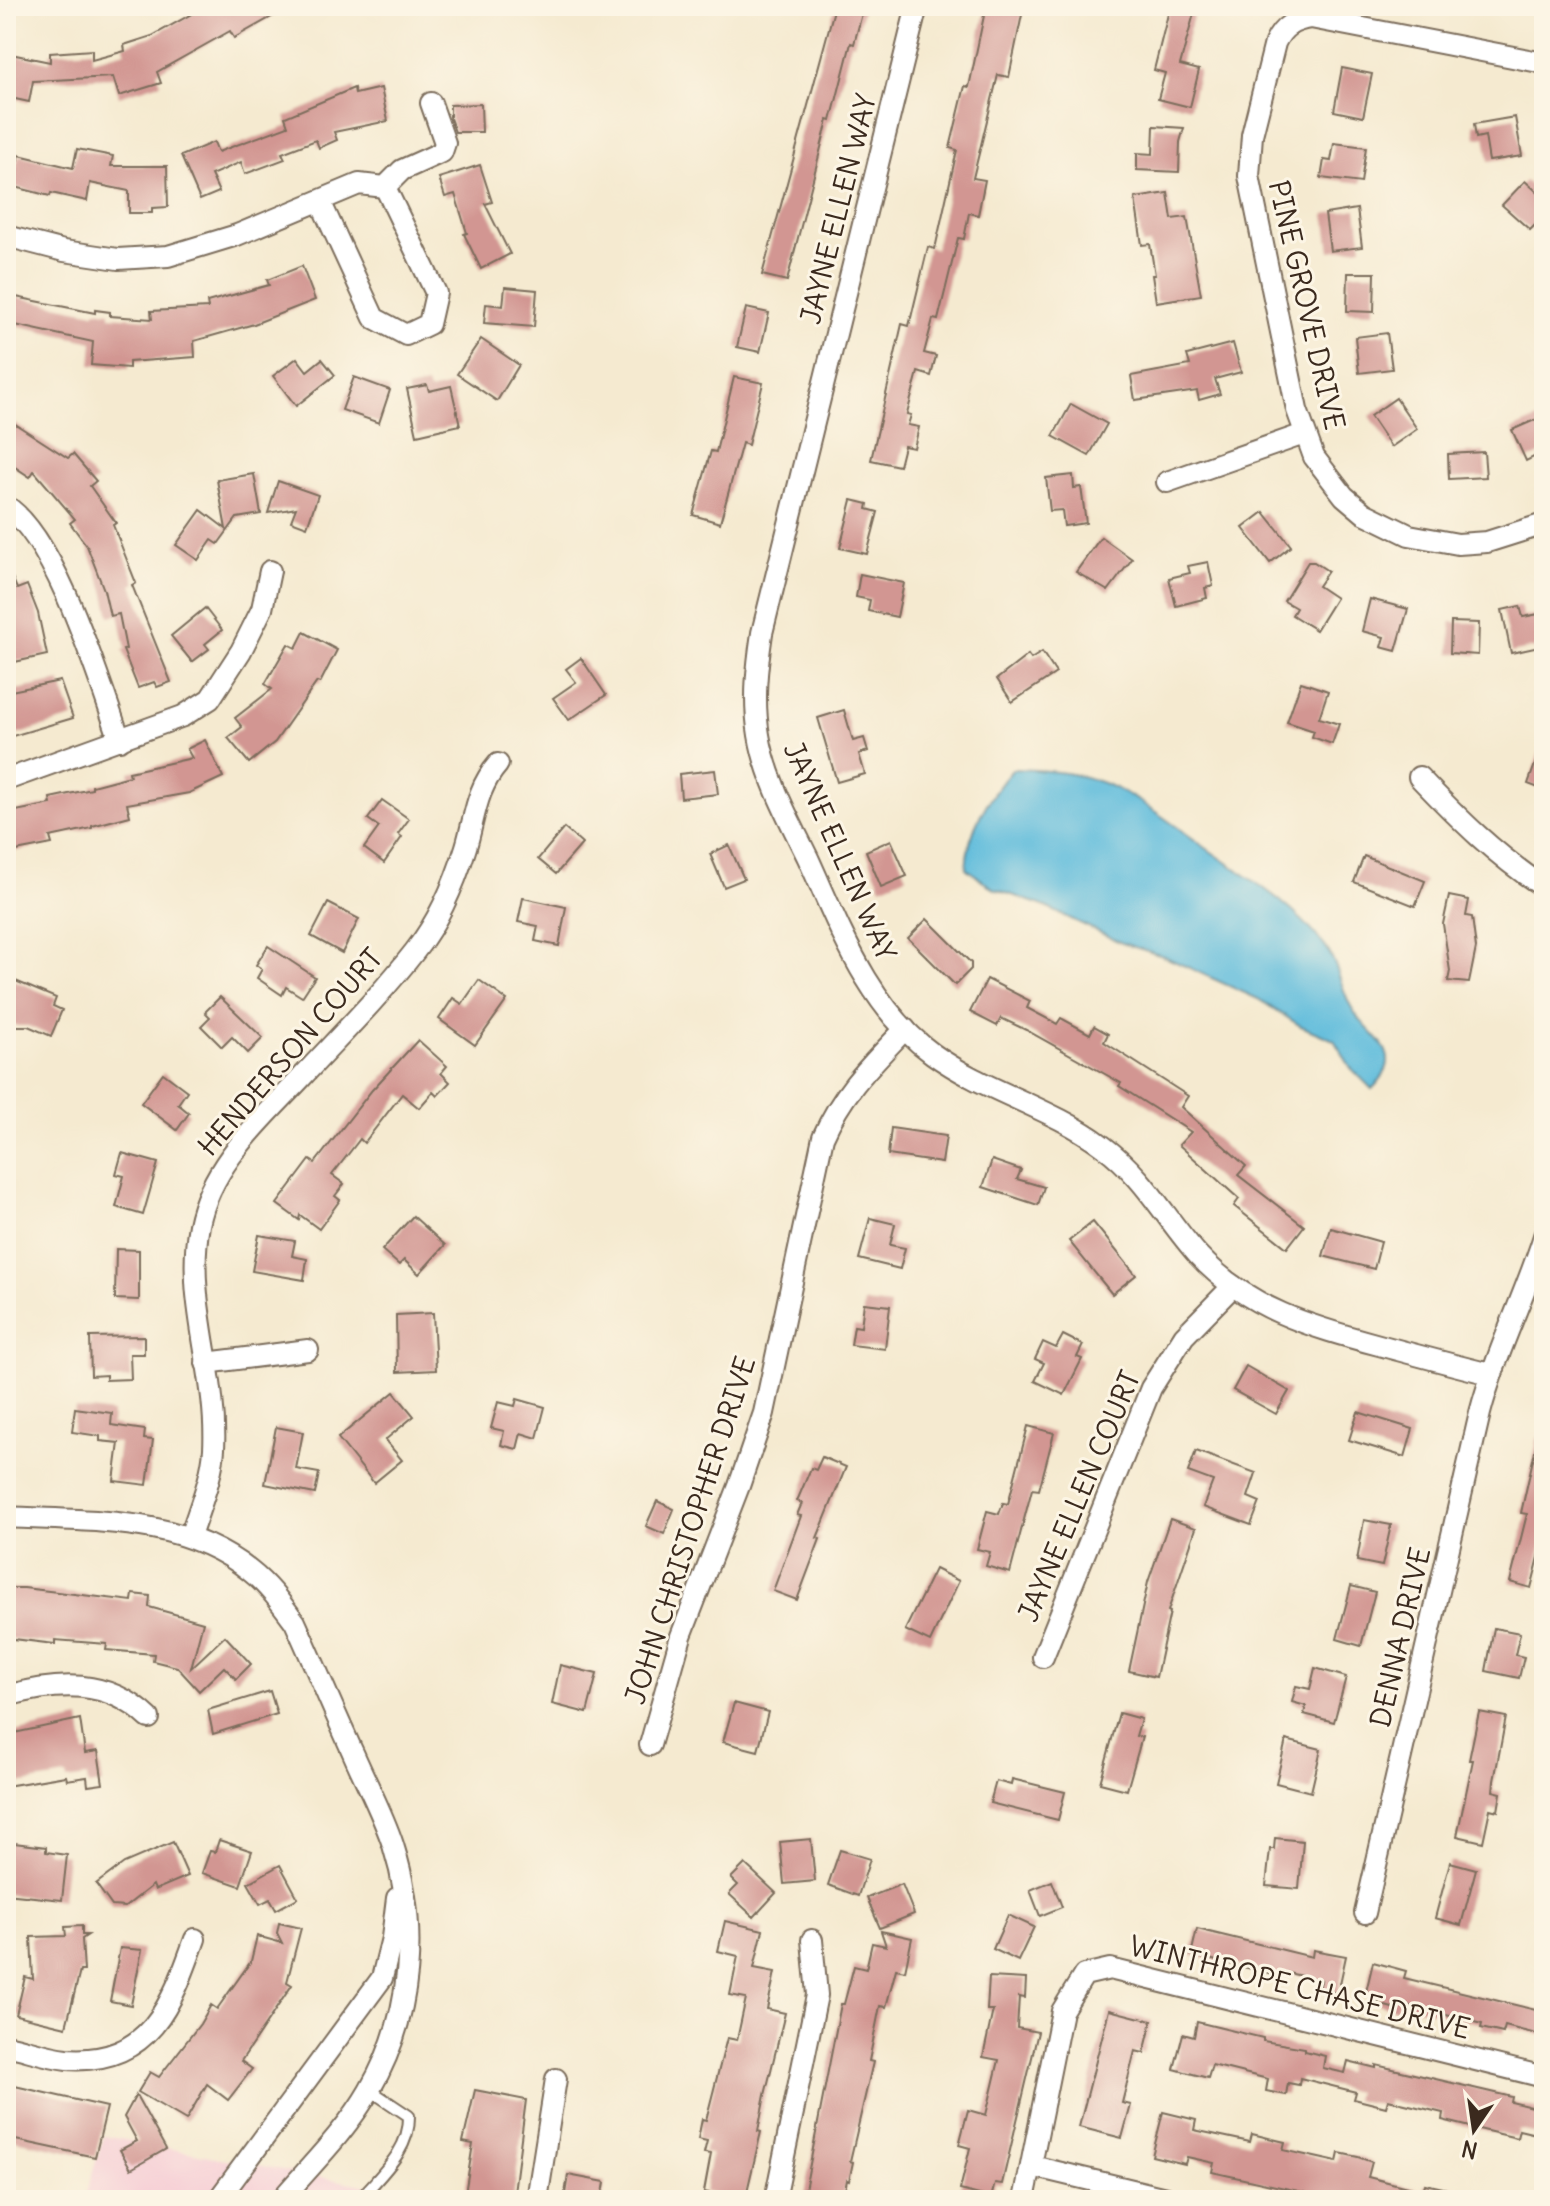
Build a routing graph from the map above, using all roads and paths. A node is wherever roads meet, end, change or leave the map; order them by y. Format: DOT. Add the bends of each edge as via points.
graph roads {
  1 [pos="917,6"];
  2 [pos="1289,13"];
  3 [pos="1544,63"];
  4 [pos="431,103"];
  5 [pos="385,187"];
  6 [pos="320,201"];
  7 [pos="6,236"];
  8 [pos="1304,434"];
  9 [pos="1167,482"];
  10 [pos="6,506"];
  11 [pos="1544,524"];
  12 [pos="270,571"];
  13 [pos="120,740"];
  14 [pos="498,764"];
  15 [pos="1419,777"];
  16 [pos="6,780"];
  17 [pos="1544,887"];
  18 [pos="905,1029"];
  19 [pos="1544,1236"];
  20 [pos="1233,1286"];
  21 [pos="308,1350"];
  22 [pos="206,1363"];
  23 [pos="1490,1374"];
  24 [pos="6,1517"];
  25 [pos="190,1537"];
  26 [pos="1043,1657"];
  27 [pos="6,1696"];
  28 [pos="149,1718"];
  29 [pos="650,1745"];
  30 [pos="400,1874"];
  31 [pos="1365,1913"];
  32 [pos="195,1939"];
  33 [pos="812,1940"];
  34 [pos="6,2045"];
  35 [pos="1544,2077"];
  36 [pos="556,2079"];
  37 [pos="370,2090"];
  38 [pos="1032,2166"];
  39 [pos="218,2200"];
  40 [pos="281,2200"];
  41 [pos="359,2200"];
  42 [pos="537,2200"];
  43 [pos="775,2200"];
  44 [pos="1024,2200"];
  45 [pos="1174,2200"];
  1 -- 18 [label="street, JAYNE ELLEN WAY" via="762,633 755,682 759,736 774,787 858,965"];
  2 -- 3 [label="street, PINE GROVE DRIVE"];
  2 -- 8 [label="street, PINE GROVE DRIVE" via="1275,43 1252,135 1249,176"];
  4 -- 5 [label="street" via="445,143 442,152 402,170"];
  5 -- 6 [label="street" via="359,184"];
  5 -- 6 [label="street" via="436,293 429,324 406,335 374,318"];
  6 -- 7 [label="street" via="168,256 118,259"];
  8 -- 9 [label="street"];
  8 -- 11 [label="street, PINE GROVE DRIVE" via="1314,457 1344,496 1364,513 1409,535 1458,544 1487,542"];
  10 -- 13 [label="street" via="30,529 79,623"];
  12 -- 13 [label="street" via="262,609 210,699 183,716"];
  13 -- 16 [label="street"];
  14 -- 22 [label="street, HENDERSON COURT" via="479,791 452,886 419,946 242,1141 213,1185 194,1261"];
  15 -- 17 [label="street" via="1481,841"];
  18 -- 20 [label="street, JAYNE ELLEN WAY" via="962,1074 1053,1114 1104,1146 1149,1189 1198,1255"];
  18 -- 29 [label="street, JOHN CHRISTOPHER DRIVE" via="851,1086 823,1137 764,1413 681,1636"];
  19 -- 23 [label="street, DENNA DRIVE"];
  20 -- 23 [label="street, JAYNE ELLEN WAY" via="1308,1326"];
  20 -- 26 [label="street, JAYNE ELLEN COURT" via="1184,1336 1151,1388"];
  21 -- 22 [label="street"];
  22 -- 25 [label="street, HENDERSON COURT" via="214,1451"];
  23 -- 31 [label="street, DENNA DRIVE"];
  24 -- 25 [label="street" via="138,1525"];
  25 -- 30 [label="street" via="250,1571 295,1622 392,1843"];
  27 -- 28 [label="street" via="43,1686 82,1686 122,1698"];
  30 -- 37 [label="street" via="408,1973 399,2022"];
  30 -- 39 [label="street" via="382,1978"];
  32 -- 34 [label="street" via="164,2015 141,2038 115,2053 64,2059"];
  33 -- 43 [label="street" via="817,1995"];
  35 -- 38 [label="street, WINTHROPE CHASE DRIVE" via="1110,1969 1084,1975 1062,2011"];
  36 -- 42 [label="street"];
  37 -- 40 [label="street"];
  37 -- 41 [label="lane" via="409,2116 409,2130 396,2157"];
  38 -- 44 [label="street, WINTHROPE CHASE DRIVE"];
  38 -- 45 [label="street"];
}
